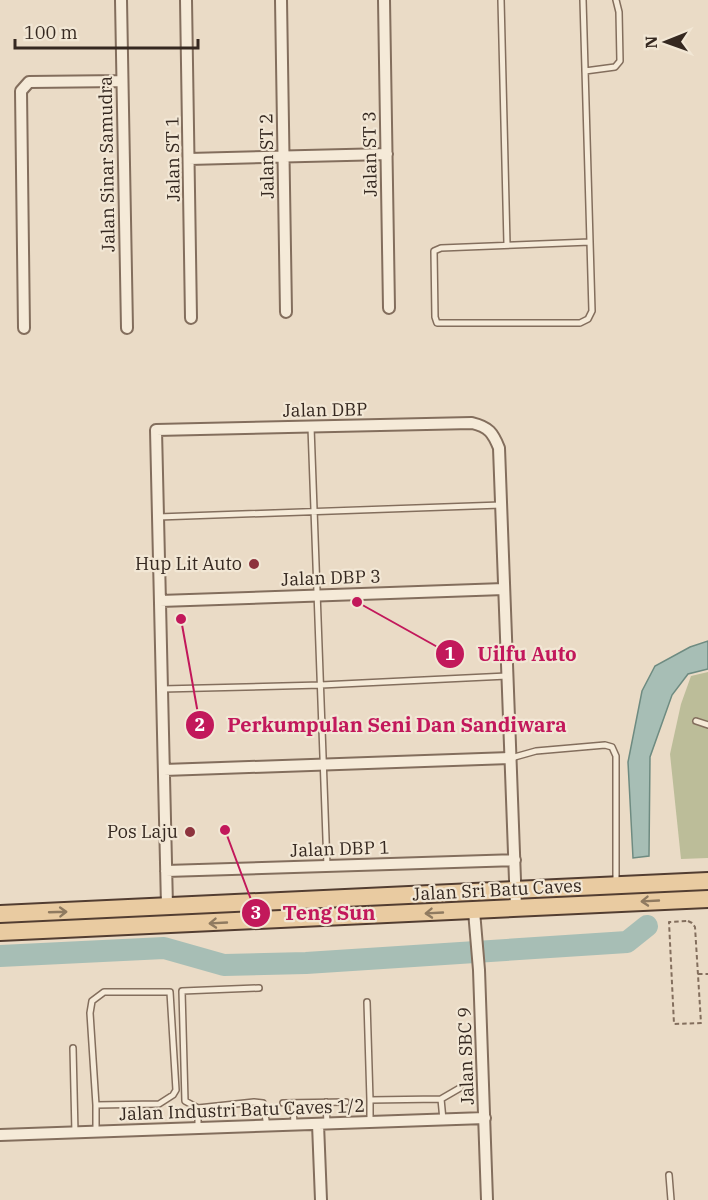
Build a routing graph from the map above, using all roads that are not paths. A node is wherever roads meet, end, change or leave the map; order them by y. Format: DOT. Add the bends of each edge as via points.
graph roads {
  1 [pos="121,0"];
  2 [pos="186,0"];
  3 [pos="280,0"];
  4 [pos="384,0"];
  5 [pos="501,0"];
  6 [pos="583,0"];
  7 [pos="616,0"];
  8 [pos="585,70"];
  9 [pos="122,81"];
  10 [pos="387,154"];
  11 [pos="283,156"];
  12 [pos="189,159"];
  13 [pos="590,242"];
  14 [pos="507,244"];
  15 [pos="389,308"];
  16 [pos="286,312"];
  17 [pos="191,318"];
  18 [pos="24,328"];
  19 [pos="127,328"];
  20 [pos="311,427"];
  21 [pos="501,505"];
  22 [pos="314,511"];
  23 [pos="158,517"];
  24 [pos="504,589"];
  25 [pos="317,595"];
  26 [pos="159,601"];
  27 [pos="507,676"];
  28 [pos="321,685"];
  29 [pos="162,689"];
  30 [pos="696,721"];
  31 [pos="708,725"];
  32 [pos="511,758"];
  33 [pos="323,764"];
  34 [pos="164,770"];
  35 [pos="515,860"];
  36 [pos="327,866"];
  37 [pos="166,871"];
  38 [pos="708,881"];
  39 [pos="616,884"];
  40 [pos="516,889"];
  41 [pos="708,899"];
  42 [pos="167,906"];
  43 [pos="516,907"];
  44 [pos="474,911"];
  45 [pos="0,914"];
  46 [pos="0,932"];
  47 [pos="259,988"];
  48 [pos="367,1002"];
  49 [pos="73,1048"];
  50 [pos="460,1088"];
  51 [pos="441,1099"];
  52 [pos="370,1100"];
  53 [pos="326,1102"];
  54 [pos="346,1102"];
  55 [pos="283,1103"];
  56 [pos="293,1103"];
  57 [pos="96,1105"];
  58 [pos="198,1108"];
  59 [pos="485,1118"];
  60 [pos="443,1120"];
  61 [pos="370,1122"];
  62 [pos="323,1124"];
  63 [pos="294,1125"];
  64 [pos="267,1126"];
  65 [pos="198,1128"];
  66 [pos="96,1132"];
  67 [pos="75,1133"];
  68 [pos="0,1135"];
  69 [pos="669,1175"];
  70 [pos="321,1200"];
  71 [pos="487,1200"];
  72 [pos="671,1200"];
  1 -- 9 [label="street, Jalan Sinar Samudra"];
  2 -- 12 [label="street, Jalan ST 1"];
  3 -- 11 [label="street, Jalan ST 2"];
  4 -- 10 [label="street, Jalan ST 3"];
  5 -- 14 [label="lane"];
  6 -- 8 [label="lane"];
  7 -- 8 [label="lane" via="620,61 615,67"];
  8 -- 13 [label="lane"];
  9 -- 18 [label="street" via="29,82 21,91"];
  9 -- 19 [label="street, Jalan Sinar Samudra"];
  10 -- 11 [label="street"];
  10 -- 15 [label="street, Jalan ST 3"];
  11 -- 12 [label="street"];
  11 -- 16 [label="street, Jalan ST 2"];
  12 -- 17 [label="street, Jalan ST 1"];
  13 -- 14 [label="lane"];
  13 -- 14 [label="lane" via="592,311 588,319 580,323 437,323 434,251"];
  20 -- 21 [label="street, Jalan DBP" via="472,423 485,426 499,448"];
  20 -- 22 [label="lane"];
  20 -- 23 [label="street, Jalan DBP" via="156,430"];
  21 -- 22 [label="lane"];
  21 -- 24 [label="street, Jalan DBP"];
  22 -- 23 [label="lane"];
  22 -- 25 [label="lane"];
  23 -- 26 [label="street, Jalan DBP"];
  24 -- 25 [label="street, Jalan DBP 3"];
  24 -- 27 [label="street, Jalan DBP"];
  25 -- 26 [label="street, Jalan DBP 3"];
  25 -- 28 [label="lane"];
  26 -- 29 [label="street, Jalan DBP"];
  27 -- 28 [label="lane"];
  27 -- 32 [label="street, Jalan DBP"];
  28 -- 29 [label="lane"];
  28 -- 33 [label="lane"];
  29 -- 34 [label="street, Jalan DBP"];
  30 -- 31 [label="lane"];
  32 -- 33 [label="street"];
  32 -- 35 [label="street, Jalan DBP"];
  32 -- 39 [label="lane" via="536,751 612,747 616,756"];
  33 -- 34 [label="street"];
  33 -- 36 [label="lane"];
  34 -- 37 [label="street, Jalan DBP"];
  35 -- 36 [label="street, Jalan DBP 1"];
  35 -- 40 [label="street, Jalan DBP"];
  36 -- 37 [label="street, Jalan DBP 1"];
  37 -- 42 [label="street, Jalan DBP"];
  38 -- 39 [label="main road, Jalan Sri Batu Caves"];
  39 -- 40 [label="main road, Jalan Sri Batu Caves"];
  40 -- 42 [label="main road, Jalan Sri Batu Caves"];
  40 -- 43 [label="street, Jalan DBP"];
  41 -- 43 [label="main road, Jalan Sri Batu Caves, one-way"];
  45 -- 42 [label="main road, Jalan Sri Batu Caves, one-way"];
  43 -- 44 [label="main road, Jalan Sri Batu Caves"];
  44 -- 46 [label="main road, Jalan Sri Batu Caves, one-way"];
  44 -- 59 [label="street, Jalan SBC 9"];
  47 -- 58 [label="lane" via="182,991 185,1101"];
  48 -- 52 [label="lane"];
  49 -- 67 [label="lane"];
  50 -- 51 [label="lane"];
  51 -- 52 [label="lane"];
  51 -- 60 [label="lane"];
  52 -- 61 [label="lane"];
  53 -- 54 [label="lane"];
  53 -- 56 [label="lane"];
  53 -- 62 [label="lane"];
  55 -- 56 [label="lane"];
  56 -- 63 [label="lane"];
  57 -- 57 [label="lane" via="159,1104 173,1095 176,1090 170,992 104,992 92,1001"];
  57 -- 66 [label="lane"];
  58 -- 64 [label="lane" via="263,1103"];
  58 -- 65 [label="lane"];
  59 -- 60 [label="street, Jalan Industri Batu Caves 1/2"];
  59 -- 71 [label="street, Jalan SBC 9"];
  60 -- 61 [label="street, Jalan Industri Batu Caves 1/2"];
  61 -- 62 [label="street, Jalan Industri Batu Caves 1/2"];
  62 -- 63 [label="street, Jalan Industri Batu Caves 1/2"];
  62 -- 70 [label="street"];
  63 -- 64 [label="street, Jalan Industri Batu Caves 1/2"];
  64 -- 65 [label="street, Jalan Industri Batu Caves 1/2"];
  65 -- 66 [label="street, Jalan Industri Batu Caves 1/2"];
  66 -- 67 [label="street, Jalan Industri Batu Caves 1/2"];
  67 -- 68 [label="street, Jalan Industri Batu Caves 1/2"];
  69 -- 72 [label="lane"];
}
